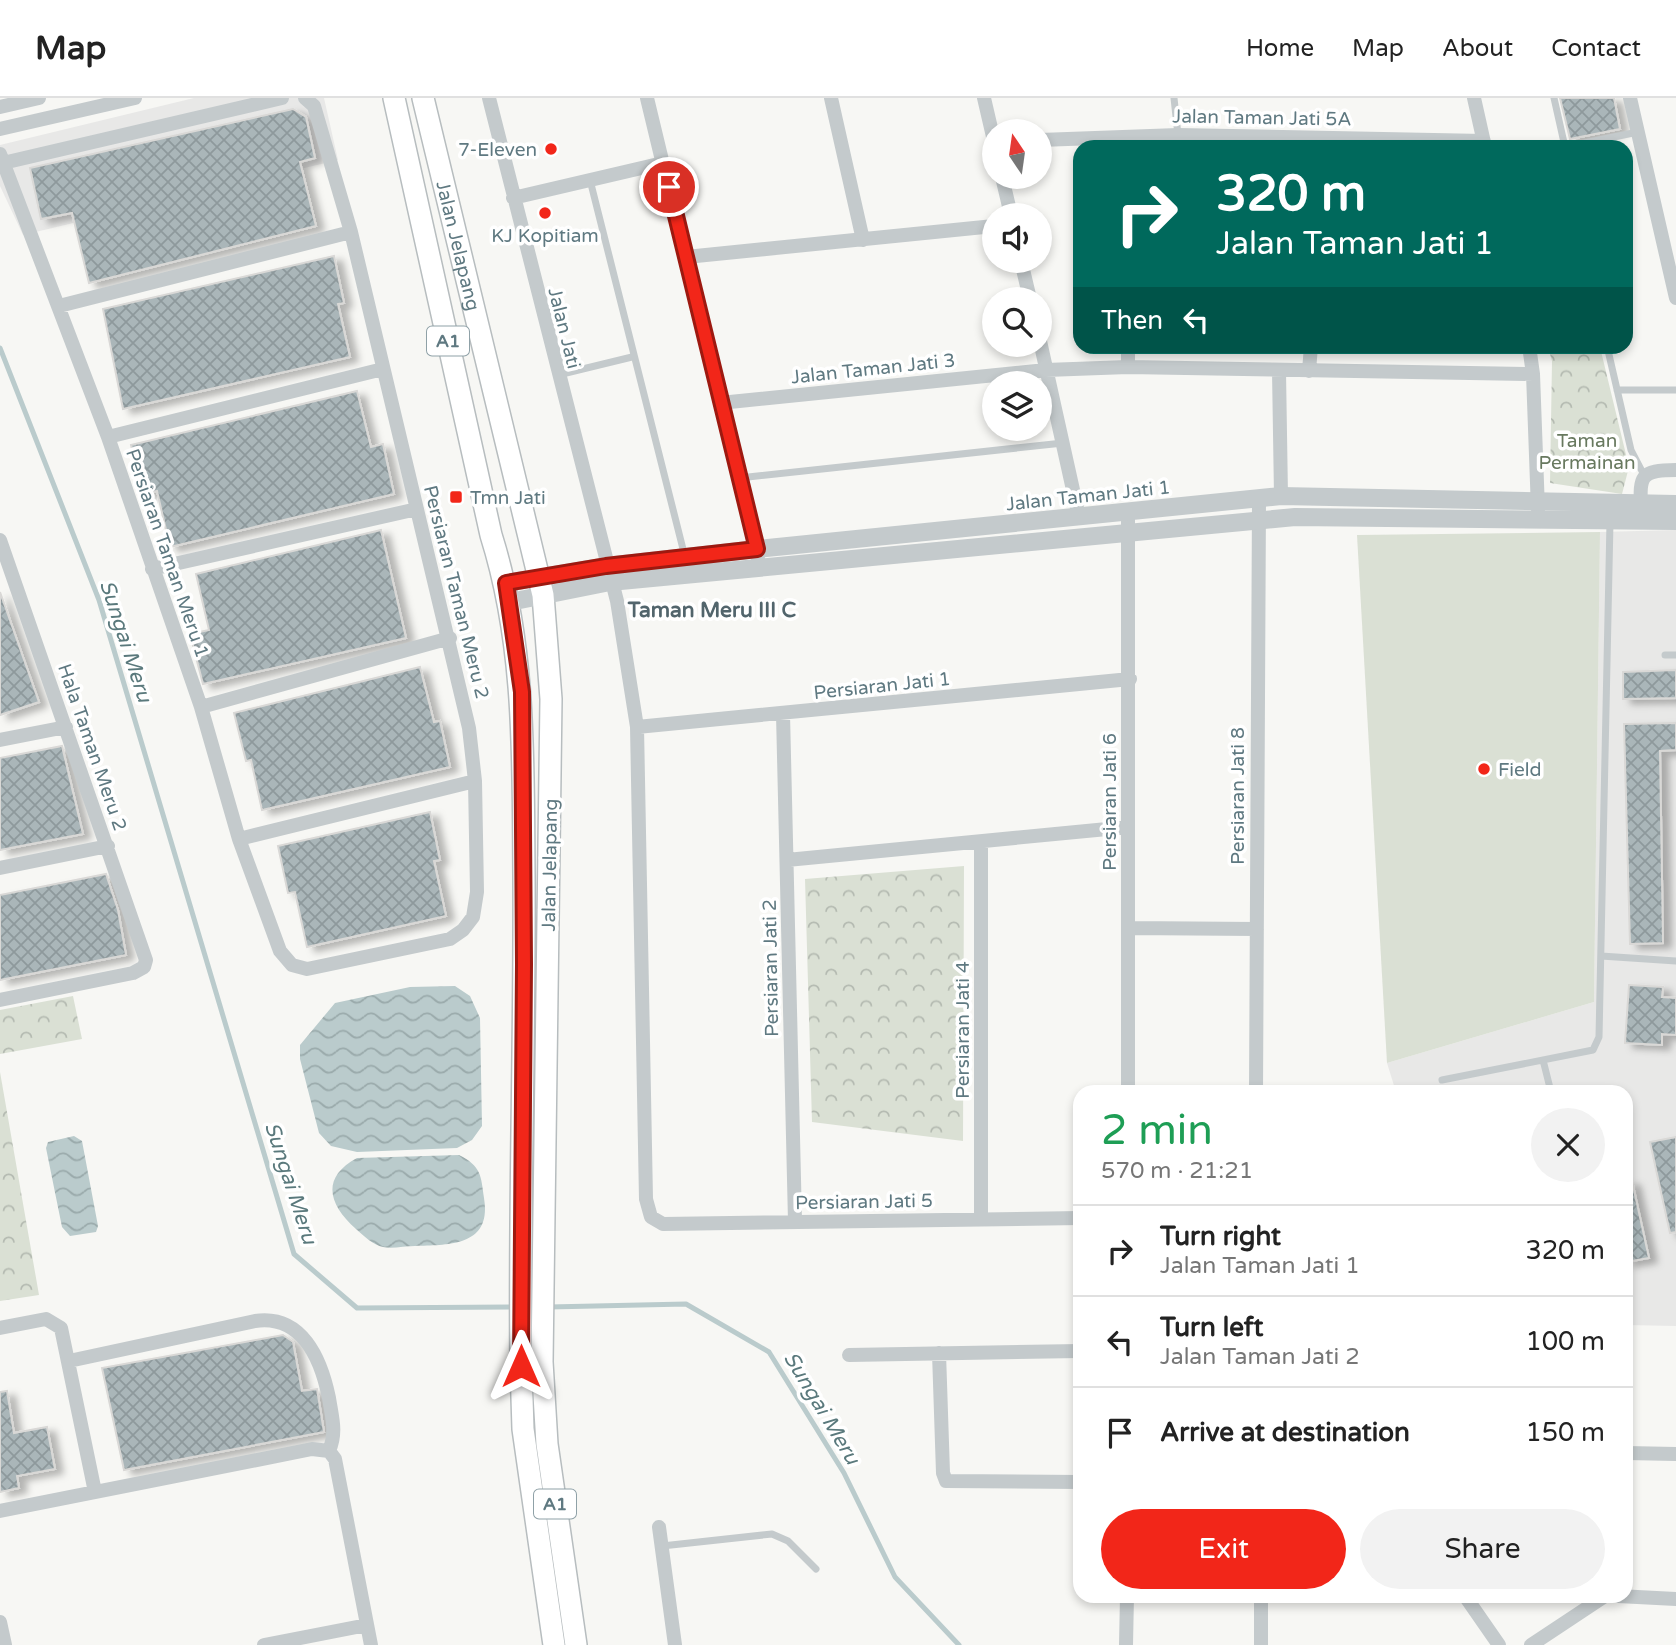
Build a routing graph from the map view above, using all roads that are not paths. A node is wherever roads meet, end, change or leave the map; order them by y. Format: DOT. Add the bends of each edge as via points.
graph roads {
  1 [pos="39,98"];
  2 [pos="135,98"];
  3 [pos="282,98"];
  4 [pos="305,98"];
  5 [pos="394,98"];
  6 [pos="423,98"];
  7 [pos="489,98"];
  8 [pos="647,98"];
  9 [pos="831,98"];
  10 [pos="984,98"];
  11 [pos="1174,98"];
  12 [pos="1474,98"];
  13 [pos="1555,98"];
  14 [pos="1630,98"];
  15 [pos="0,107"];
  16 [pos="989,119"];
  17 [pos="0,129"];
  18 [pos="1638,132"];
  19 [pos="1178,135"];
  20 [pos="1052,140"];
  21 [pos="1349,140"];
  22 [pos="1484,140"];
  23 [pos="1564,140"];
  24 [pos="1599,140"];
  25 [pos="2,159"];
  26 [pos="663,163"];
  27 [pos="590,180"];
  28 [pos="513,198"];
  29 [pos="982,227"];
  30 [pos="351,232"];
  31 [pos="863,240"];
  32 [pos="686,257"];
  33 [pos="1676,298"];
  34 [pos="59,306"];
  35 [pos="1128,354"];
  36 [pos="1311,354"];
  37 [pos="1530,354"];
  38 [pos="1609,354"];
  39 [pos="632,357"];
  40 [pos="1043,357"];
  41 [pos="1128,367"];
  42 [pos="383,369"];
  43 [pos="1046,370"];
  44 [pos="1279,370"];
  45 [pos="1310,371"];
  46 [pos="1533,374"];
  47 [pos="557,375"];
  48 [pos="1617,390"];
  49 [pos="1676,390"];
  50 [pos="720,404"];
  51 [pos="108,437"];
  52 [pos="1063,443"];
  53 [pos="1676,470"];
  54 [pos="1644,475"];
  55 [pos="739,478"];
  56 [pos="1281,496"];
  57 [pos="1259,499"];
  58 [pos="1537,500"];
  59 [pos="1676,504"];
  60 [pos="417,509"];
  61 [pos="1641,512"];
  62 [pos="1128,513"];
  63 [pos="1079,517"];
  64 [pos="1538,519"];
  65 [pos="1257,520"];
  66 [pos="1610,521"];
  67 [pos="1676,521"];
  68 [pos="1128,531"];
  69 [pos="0,540"];
  70 [pos="685,557"];
  71 [pos="758,558"];
  72 [pos="152,569"];
  73 [pos="608,574"];
  74 [pos="540,586"];
  75 [pos="508,592"];
  76 [pos="450,638"];
  77 [pos="1676,654"];
  78 [pos="1665,655"];
  79 [pos="1130,679"];
  80 [pos="201,707"];
  81 [pos="783,714"];
  82 [pos="66,727"];
  83 [pos="637,727"];
  84 [pos="0,740"];
  85 [pos="475,781"];
  86 [pos="1128,827"];
  87 [pos="239,839"];
  88 [pos="981,842"];
  89 [pos="108,846"];
  90 [pos="787,860"];
  91 [pos="0,868"];
  92 [pos="1128,928"];
  93 [pos="1256,929"];
  94 [pos="1601,956"];
  95 [pos="1676,961"];
  96 [pos="292,965"];
  97 [pos="0,1000"];
  98 [pos="1543,1060"];
  99 [pos="1442,1080"];
  100 [pos="1128,1085"];
  101 [pos="1256,1085"];
  102 [pos="1549,1085"];
  103 [pos="651,1217"];
  104 [pos="981,1218"];
  105 [pos="1073,1218"];
  106 [pos="795,1221"];
  107 [pos="0,1328"];
  108 [pos="1073,1351"];
  109 [pos="939,1353"];
  110 [pos="849,1355"];
  111 [pos="69,1360"];
  112 [pos="531,1364"];
  113 [pos="329,1451"];
  114 [pos="1633,1453"];
  115 [pos="1676,1454"];
  116 [pos="1073,1482"];
  117 [pos="95,1492"];
  118 [pos="0,1511"];
  119 [pos="659,1527"];
  120 [pos="662,1546"];
  121 [pos="816,1569"];
  122 [pos="1633,1597"];
  123 [pos="1676,1599"];
  124 [pos="1127,1603"];
  125 [pos="1261,1603"];
  126 [pos="1470,1603"];
  127 [pos="1594,1603"];
  128 [pos="0,1622"];
  129 [pos="366,1625"];
  130 [pos="5,1645"];
  131 [pos="264,1645"];
  132 [pos="370,1645"];
  133 [pos="554,1645"];
  134 [pos="576,1645"];
  135 [pos="675,1645"];
  136 [pos="1126,1645"];
  137 [pos="1261,1645"];
  138 [pos="1499,1645"];
  139 [pos="1531,1645"];
  1 -- 15 [label="street"];
  2 -- 17 [label="street"];
  3 -- 25 [label="street"];
  4 -- 30 [label="street, Persiaran Taman Meru 2" via="314,106"];
  5 -- 75 [label="main road, Jalan Jelapang / A1" via="491,535"];
  6 -- 74 [label="main road, Jalan Jelapang / A1"];
  7 -- 28 [label="street, Jalan Jati"];
  8 -- 26 [label="street"];
  9 -- 31 [label="street"];
  10 -- 16 [label="street"];
  11 -- 19 [label="lane"];
  12 -- 22 [label="street"];
  13 -- 23 [label="lane"];
  14 -- 18 [label="street"];
  18 -- 24 [label="lane"];
  18 -- 33 [label="street"];
  19 -- 20 [label="street, Jalan Taman Jati 5A"];
  19 -- 21 [label="street, Jalan Taman Jati 5A"];
  25 -- 34 [label="street, Persiaran Taman Meru 1"];
  26 -- 27 [label="street"];
  26 -- 32 [label="street"];
  27 -- 28 [label="street"];
  27 -- 39 [label="lane"];
  28 -- 47 [label="street, Jalan Jati"];
  29 -- 31 [label="street"];
  30 -- 34 [label="street"];
  30 -- 42 [label="street, Persiaran Taman Meru 2"];
  31 -- 32 [label="street"];
  32 -- 50 [label="street"];
  34 -- 51 [label="street, Persiaran Taman Meru 1"];
  35 -- 41 [label="street"];
  36 -- 45 [label="street"];
  37 -- 46 [label="street"];
  38 -- 48 [label="lane"];
  39 -- 47 [label="lane"];
  39 -- 70 [label="lane"];
  40 -- 43 [label="street"];
  41 -- 43 [label="street, Jalan Taman Jati 3"];
  41 -- 44 [label="street, Jalan Taman Jati 3"];
  42 -- 51 [label="street"];
  42 -- 60 [label="street, Persiaran Taman Meru 2"];
  43 -- 50 [label="street, Jalan Taman Jati 3"];
  43 -- 52 [label="street"];
  44 -- 45 [label="street, Jalan Taman Jati 3"];
  44 -- 56 [label="street"];
  45 -- 46 [label="street, Jalan Taman Jati 3"];
  46 -- 58 [label="street"];
  47 -- 73 [label="street, Jalan Jati"];
  48 -- 49 [label="lane"];
  48 -- 54 [label="lane" via="1631,450"];
  50 -- 55 [label="street"];
  51 -- 72 [label="street, Persiaran Taman Meru 1"];
  52 -- 55 [label="lane"];
  52 -- 63 [label="street"];
  53 -- 54 [label="street"];
  54 -- 61 [label="street"];
  55 -- 71 [label="street"];
  56 -- 57 [label="street, Jalan Taman Jati 1"];
  56 -- 58 [label="street, Jalan Taman Jati 1"];
  57 -- 62 [label="street, Jalan Taman Jati 1"];
  57 -- 65 [label="street, Persiaran Jati 8"];
  58 -- 61 [label="street, Jalan Taman Jati 1"];
  58 -- 64 [label="street"];
  59 -- 61 [label="street, Jalan Taman Jati 1"];
  60 -- 72 [label="street"];
  60 -- 76 [label="street, Persiaran Taman Meru 2"];
  61 -- 66 [label="street, Jalan Taman Jati 1"];
  61 -- 67 [label="street, Jalan Taman Jati 1"];
  62 -- 63 [label="street, Jalan Taman Jati 1"];
  62 -- 68 [label="street, Persiaran Jati 6"];
  63 -- 71 [label="street, Jalan Taman Jati 1"];
  64 -- 65 [label="street, Jalan Taman Jati 1"];
  64 -- 66 [label="street, Jalan Taman Jati 1"];
  65 -- 68 [label="street, Jalan Taman Jati 1"];
  65 -- 93 [label="street, Persiaran Jati 8"];
  66 -- 94 [label="lane"];
  68 -- 71 [label="street, Jalan Taman Jati 1"];
  68 -- 79 [label="street, Persiaran Jati 6"];
  69 -- 82 [label="street, Hala Taman Meru 2"];
  70 -- 71 [label="street, Jalan Taman Jati 1"];
  70 -- 73 [label="street, Jalan Taman Jati 1"];
  71 -- 73 [label="street, Jalan Taman Jati 1"];
  72 -- 80 [label="street, Persiaran Taman Meru 1"];
  73 -- 74 [label="street, Jalan Taman Jati 1"];
  73 -- 83 [label="street, Jalan Jati" via="617,601"];
  74 -- 75 [label="street, Jalan Taman Jati 1"];
  74 -- 112 [label="main road, Jalan Jelapang / A1" via="551,699 545,1234"];
  75 -- 112 [label="main road, Jalan Jelapang / A1" via="522,692 520,1243"];
  76 -- 80 [label="street"];
  76 -- 85 [label="street, Persiaran Taman Meru 2"];
  77 -- 78 [label="lane"];
  79 -- 81 [label="street, Persiaran Jati 1"];
  79 -- 86 [label="street, Persiaran Jati 6"];
  80 -- 87 [label="street, Persiaran Taman Meru 1"];
  81 -- 83 [label="street, Persiaran Jati 1"];
  81 -- 90 [label="street, Persiaran Jati 2"];
  82 -- 84 [label="street"];
  82 -- 89 [label="street, Hala Taman Meru 2"];
  83 -- 103 [label="street, Jalan Jati" via="646,1199"];
  85 -- 87 [label="street"];
  85 -- 96 [label="street, Persiaran Taman Meru 2" via="477,892 473,917 463,930 450,939 307,969"];
  86 -- 88 [label="street"];
  86 -- 92 [label="street, Persiaran Jati 6"];
  87 -- 96 [label="street, Persiaran Taman Meru 1" via="280,951"];
  88 -- 90 [label="street"];
  88 -- 104 [label="street, Persiaran Jati 4"];
  89 -- 91 [label="street"];
  89 -- 97 [label="street, Hala Taman Meru 2" via="146,956 144,967"];
  90 -- 106 [label="street, Persiaran Jati 2"];
  92 -- 93 [label="street"];
  92 -- 100 [label="street, Persiaran Jati 6"];
  93 -- 101 [label="street, Persiaran Jati 8"];
  94 -- 95 [label="lane"];
  94 -- 98 [label="lane" via="1599,1037 1592,1050"];
  98 -- 99 [label="lane"];
  98 -- 102 [label="lane"];
  103 -- 106 [label="street, Persiaran Jati 5" via="663,1224"];
  104 -- 105 [label="street, Persiaran Jati 5"];
  104 -- 106 [label="street, Persiaran Jati 5"];
  107 -- 111 [label="street" via="53,1320 61,1328"];
  108 -- 109 [label="street"];
  109 -- 110 [label="street"];
  109 -- 116 [label="street" via="946,1481"];
  111 -- 113 [label="street" via="255,1321 285,1323 318,1357 323,1369 335,1432"];
  111 -- 117 [label="street"];
  112 -- 133 [label="main road, Jalan Jelapang / A1" via="523,1429"];
  112 -- 134 [label="main road, Jalan Jelapang / A1"];
  113 -- 117 [label="street" via="312,1449"];
  113 -- 129 [label="street" via="335,1459"];
  114 -- 115 [label="street"];
  117 -- 118 [label="street"];
  119 -- 120 [label="street"];
  120 -- 121 [label="lane" via="772,1534 788,1541"];
  120 -- 135 [label="street"];
  122 -- 123 [label="street"];
  124 -- 136 [label="street"];
  125 -- 137 [label="street"];
  126 -- 138 [label="street"];
  127 -- 139 [label="street"];
  128 -- 130 [label="street"];
  129 -- 131 [label="street"];
  129 -- 132 [label="street"];
}
